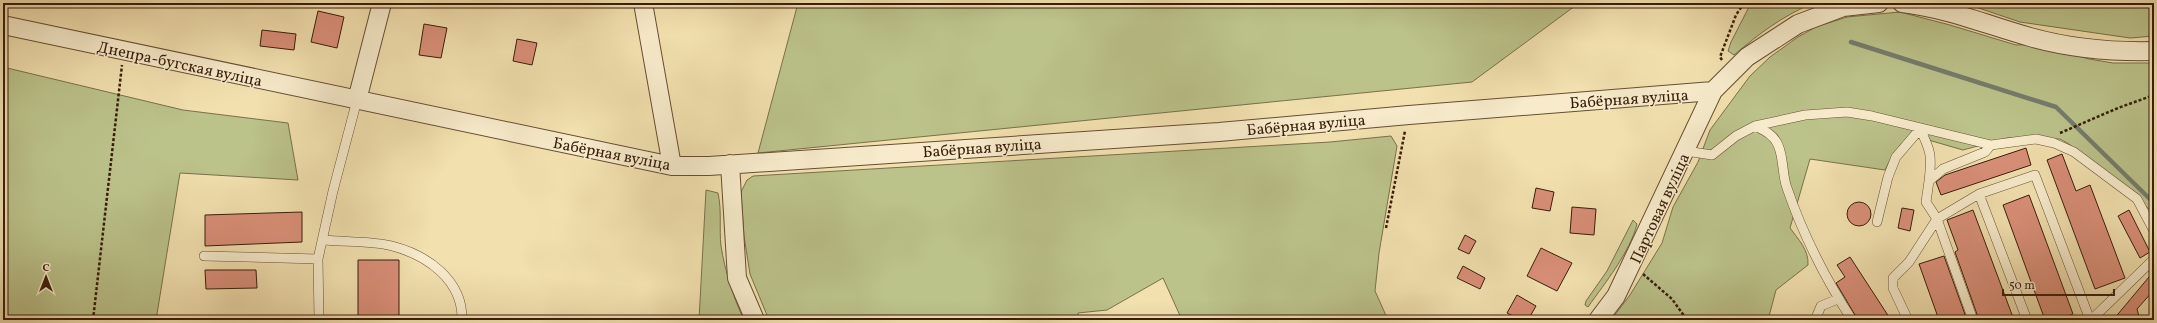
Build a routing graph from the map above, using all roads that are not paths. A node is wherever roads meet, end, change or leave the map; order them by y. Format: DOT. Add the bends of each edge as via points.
graph roads {
  1 [pos="382,3"];
  2 [pos="643,3"];
  3 [pos="1879,3"];
  4 [pos="1902,3"];
  5 [pos="3,25"];
  6 [pos="2154,51"];
  7 [pos="1713,91"];
  8 [pos="358,100"];
  9 [pos="1755,126"];
  10 [pos="1920,128"];
  11 [pos="1991,145"];
  12 [pos="1686,151"];
  13 [pos="730,164"];
  14 [pos="672,166"];
  15 [pos="1929,180"];
  16 [pos="1978,194"];
  17 [pos="1937,219"];
  18 [pos="1878,222"];
  19 [pos="2154,231"];
  20 [pos="324,240"];
  21 [pos="204,256"];
  22 [pos="318,259"];
  23 [pos="2154,259"];
  24 [pos="1838,299"];
  25 [pos="319,320"];
  26 [pos="462,320"];
  27 [pos="755,320"];
  28 [pos="1598,320"];
  29 [pos="1815,320"];
  30 [pos="1852,320"];
  31 [pos="1908,320"];
  32 [pos="1973,320"];
  33 [pos="2027,320"];
  34 [pos="2090,320"];
  1 -- 8 [label="street"];
  2 -- 14 [label="street"];
  3 -- 7 [label="street" via="1844,7 1798,24 1747,57"];
  4 -- 6 [label="street" via="1922,5 2032,37 2101,50"];
  5 -- 8 [label="street, Днепра-бугская вуліца"];
  7 -- 12 [label="street, Партовая вуліца"];
  7 -- 13 [label="street, Бабёрная вуліца" via="1219,132"];
  8 -- 14 [label="street, Бабёрная вуліца"];
  8 -- 20 [label="lane" via="333,191"];
  9 -- 10 [label="lane" via="1805,115 1847,112"];
  9 -- 12 [label="lane" via="1736,136 1712,155"];
  9 -- 24 [label="lane" via="1770,134 1778,146 1786,186 1804,234"];
  10 -- 11 [label="lane"];
  10 -- 15 [label="lane" via="1932,158"];
  10 -- 18 [label="lane" via="1896,157 1888,177"];
  11 -- 15 [label="lane" via="1985,152 1943,169"];
  11 -- 19 [label="lane" via="2036,139 2054,143 2074,152 2137,199"];
  12 -- 28 [label="street, Партовая вуліца" via="1616,296"];
  13 -- 14 [label="street, Бабёрная вуліца"];
  13 -- 27 [label="street" via="737,278"];
  15 -- 17 [label="lane" via="1926,202"];
  16 -- 17 [label="lane"];
  16 -- 33 [label="lane"];
  16 -- 34 [label="lane" via="2035,175"];
  17 -- 31 [label="lane" via="1909,262 1893,278 1892,288"];
  17 -- 32 [label="lane"];
  20 -- 22 [label="lane"];
  20 -- 26 [label="lane" via="391,245 422,258 439,269 457,293 462,309"];
  21 -- 22 [label="lane"];
  22 -- 25 [label="lane"];
  23 -- 34 [label="lane"];
  24 -- 29 [label="lane" via="1821,306"];
  24 -- 30 [label="lane"];
}
